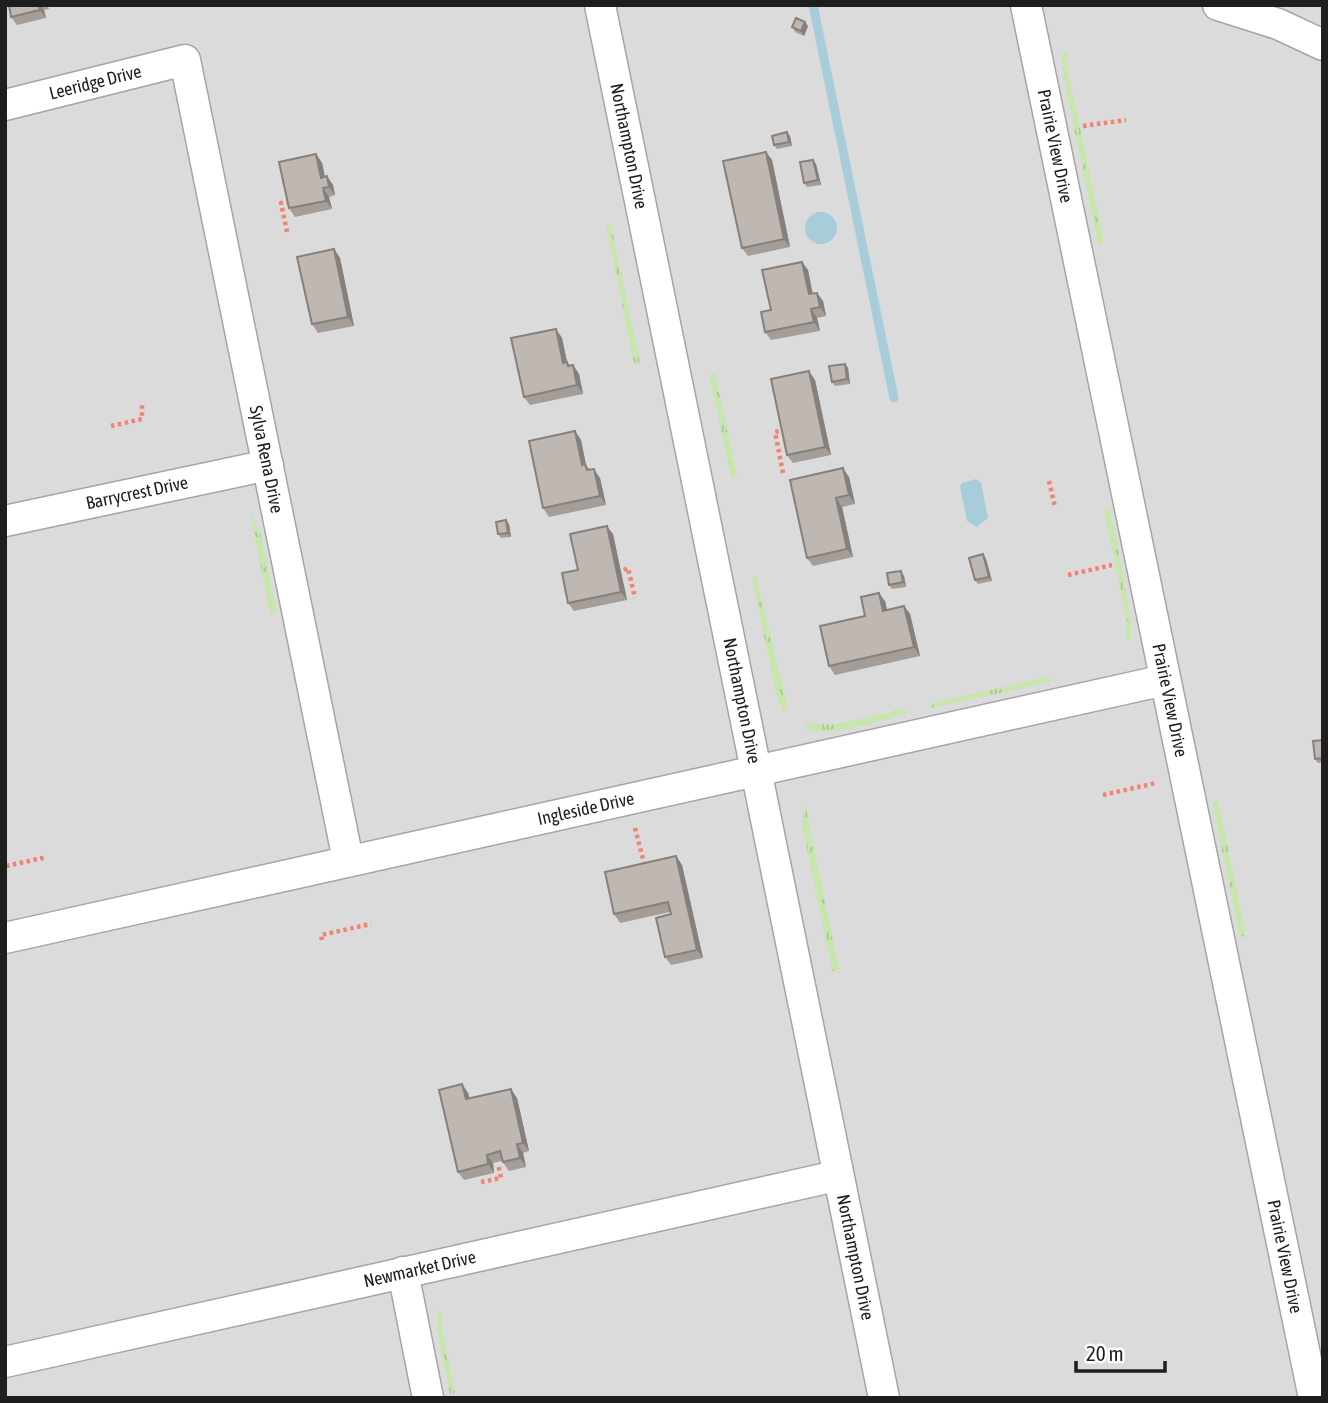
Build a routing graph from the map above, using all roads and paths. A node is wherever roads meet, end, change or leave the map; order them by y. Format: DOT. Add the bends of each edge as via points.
graph roads {
  1 [pos="600,5"];
  2 [pos="1218,5"];
  3 [pos="1034,7"];
  4 [pos="1323,45"];
  5 [pos="186,60"];
  6 [pos="5,105"];
  7 [pos="1126,120"];
  8 [pos="1083,126"];
  9 [pos="289,202"];
  10 [pos="287,232"];
  11 [pos="142,405"];
  12 [pos="111,426"];
  13 [pos="784,430"];
  14 [pos="268,465"];
  15 [pos="783,474"];
  16 [pos="1049,481"];
  17 [pos="1055,508"];
  18 [pos="5,521"];
  19 [pos="1112,565"];
  20 [pos="624,570"];
  21 [pos="1068,575"];
  22 [pos="635,598"];
  23 [pos="1165,680"];
  24 [pos="756,770"];
  25 [pos="1156,783"];
  26 [pos="1103,795"];
  27 [pos="635,827"];
  28 [pos="47,857"];
  29 [pos="348,860"];
  30 [pos="6,866"];
  31 [pos="645,868"];
  32 [pos="371,924"];
  33 [pos="5,938"];
  34 [pos="322,940"];
  35 [pos="498,1164"];
  36 [pos="836,1175"];
  37 [pos="481,1182"];
  38 [pos="402,1272"];
  39 [pos="5,1362"];
  40 [pos="428,1398"];
  41 [pos="884,1398"];
  42 [pos="1314,1398"];
  1 -- 24 [label="street, Northampton Drive"];
  2 -- 4 [label="street" via="1278,24"];
  3 -- 23 [label="street, Prairie View Drive"];
  5 -- 6 [label="street, Leeridge Drive"];
  5 -- 14 [label="street, Sylva Rena Drive"];
  7 -- 8 [label="path"];
  9 -- 10 [label="path" via="281,204"];
  11 -- 12 [label="path" via="142,419"];
  13 -- 15 [label="path" via="775,432"];
  14 -- 18 [label="street, Barrycrest Drive"];
  14 -- 29 [label="street, Sylva Rena Drive"];
  16 -- 17 [label="path"];
  19 -- 21 [label="path"];
  20 -- 22 [label="path" via="628,568"];
  23 -- 24 [label="street, Ingleside Drive"];
  23 -- 42 [label="street, Prairie View Drive"];
  24 -- 29 [label="street, Ingleside Drive"];
  24 -- 36 [label="street, Northampton Drive"];
  25 -- 26 [label="path"];
  27 -- 31 [label="path"];
  28 -- 30 [label="path"];
  29 -- 33 [label="street, Ingleside Drive"];
  32 -- 34 [label="path" via="321,935"];
  35 -- 37 [label="path" via="501,1178"];
  36 -- 38 [label="street, Newmarket Drive"];
  36 -- 41 [label="street, Northampton Drive"];
  38 -- 39 [label="street, Newmarket Drive"];
  38 -- 40 [label="street"];
}
